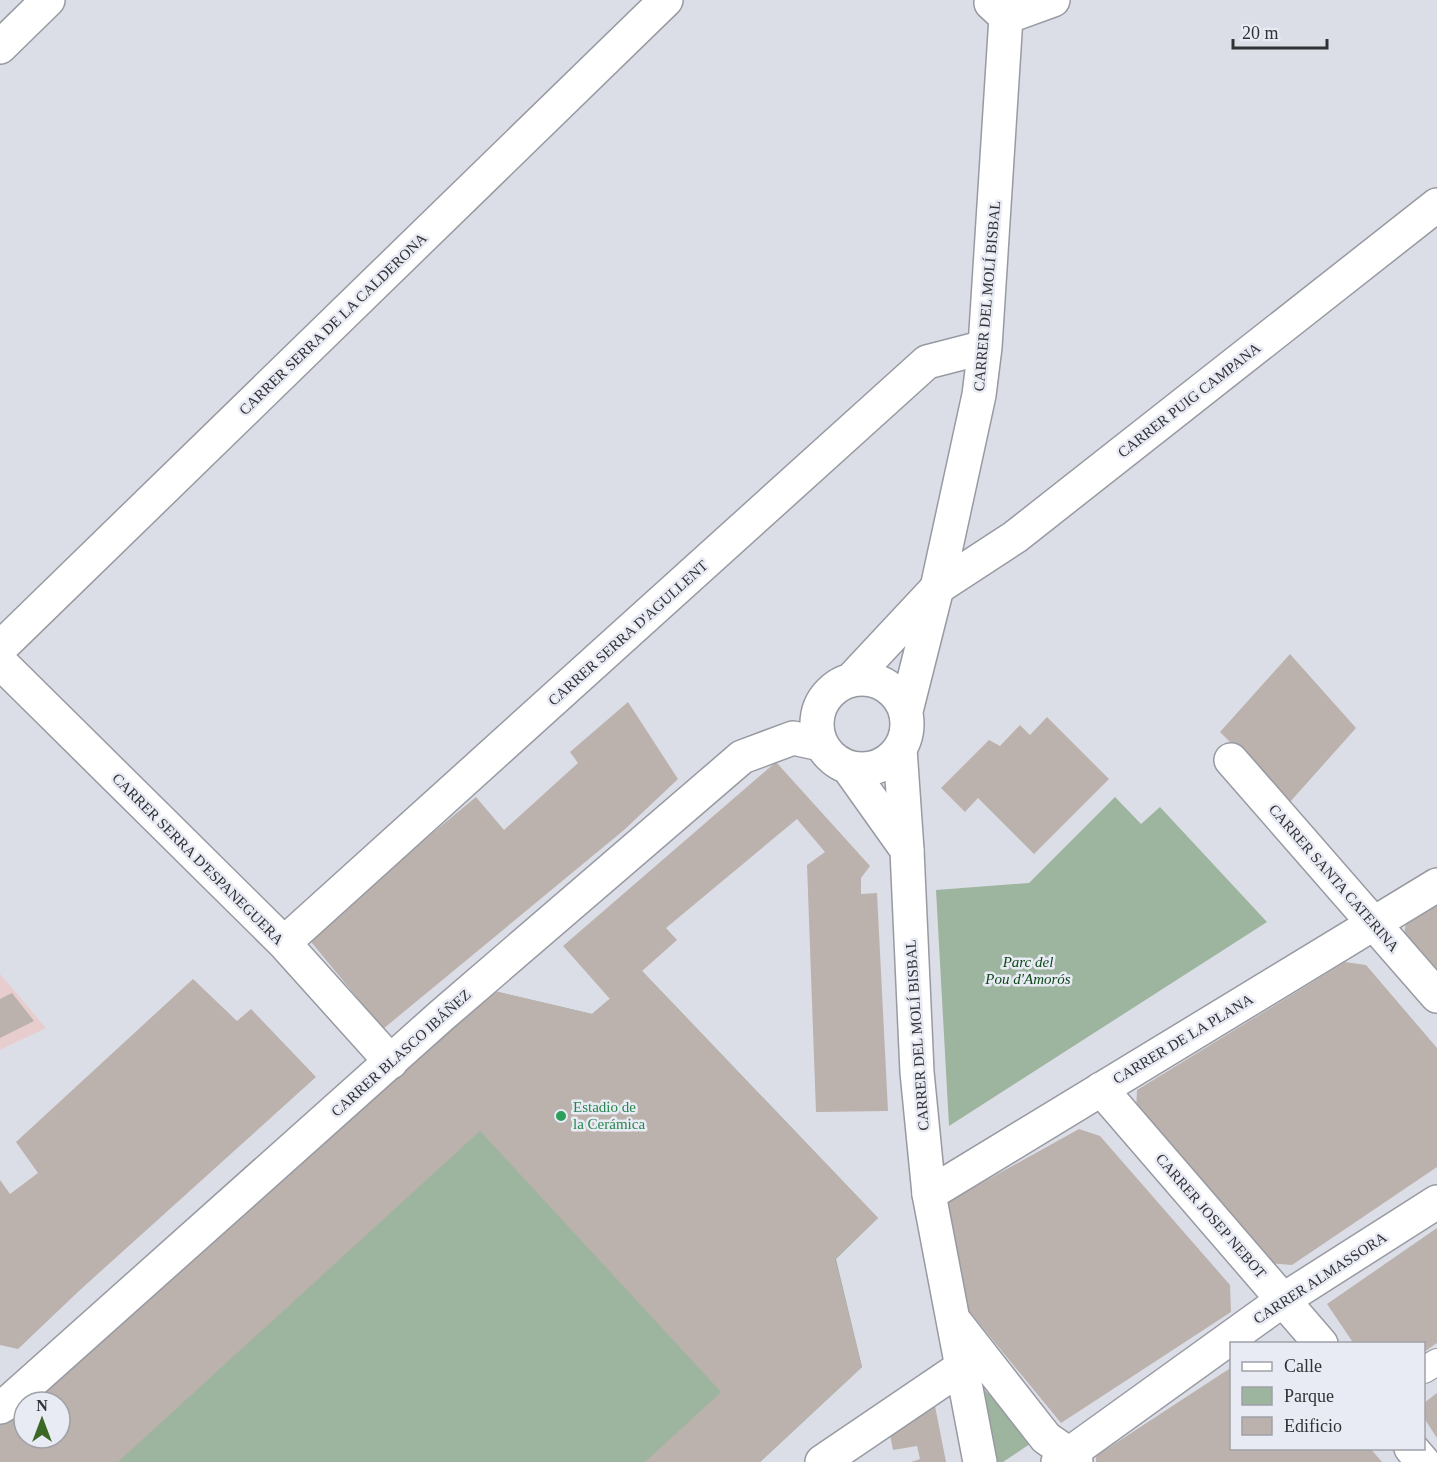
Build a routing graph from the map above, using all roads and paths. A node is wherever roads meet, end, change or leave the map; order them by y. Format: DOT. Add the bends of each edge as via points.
graph roads {
  1 [pos="48,0"];
  2 [pos="666,0"];
  3 [pos="1053,0"];
  4 [pos="1000,6"];
  5 [pos="0,47"];
  6 [pos="1437,205"];
  7 [pos="985,347"];
  8 [pos="937,588"];
  9 [pos="0,648"];
  10 [pos="0,662"];
  11 [pos="851,680"];
  12 [pos="906,711"];
  13 [pos="821,744"];
  14 [pos="900,749"];
  15 [pos="1231,760"];
  16 [pos="848,767"];
  17 [pos="907,850"];
  18 [pos="1437,885"];
  19 [pos="1374,923"];
  20 [pos="284,943"];
  21 [pos="1437,996"];
  22 [pos="391,1062"];
  23 [pos="1101,1089"];
  24 [pos="930,1194"];
  25 [pos="1437,1202"];
  26 [pos="1283,1300"];
  27 [pos="952,1318"];
  28 [pos="1319,1342"];
  29 [pos="962,1366"];
  30 [pos="3,1397"];
  31 [pos="1412,1450"];
  32 [pos="1068,1459"];
  33 [pos="822,1462"];
  34 [pos="980,1462"];
  35 [pos="1423,1462"];
  1 -- 5 [label="street"];
  2 -- 9 [label="street, CARRER SERRA DE LA CALDERONA"];
  3 -- 4 [label="street"];
  4 -- 7 [label="street, CARRER DEL MOLÍ BISBAL"];
  6 -- 8 [label="street, CARRER PUIG CAMPANA" via="1015,537"];
  7 -- 8 [label="street, CARRER DEL MOLÍ BISBAL" via="979,395"];
  7 -- 20 [label="street, CARRER SERRA D'AGULLENT" via="927,362"];
  8 -- 11 [label="street"];
  8 -- 12 [label="street, CARRER DEL MOLÍ BISBAL"];
  10 -- 20 [label="street, CARRER SERRA D'ESPANEGUERA"];
  11 -- 12 [label="street" via="865,678 890,688"];
  11 -- 13 [label="street" via="828,694 821,705 817,718"];
  12 -- 14 [label="street" via="907,730"];
  13 -- 16 [label="street" via="828,754"];
  13 -- 22 [label="street, CARRER BLASCO IBÁÑEZ" via="793,738 742,757"];
  14 -- 16 [label="street" via="877,767"];
  14 -- 17 [label="street, CARRER DEL MOLÍ BISBAL"];
  15 -- 19 [label="street, CARRER SANTA CATERINA"];
  16 -- 17 [label="street"];
  17 -- 24 [label="street, CARRER DEL MOLÍ BISBAL" via="917,1072"];
  18 -- 19 [label="street, CARRER DE LA PLANA"];
  19 -- 21 [label="street, CARRER SANTA CATERINA"];
  19 -- 23 [label="street, CARRER DE LA PLANA"];
  20 -- 22 [label="street, CARRER SERRA D'ESPANEGUERA"];
  22 -- 30 [label="street, CARRER BLASCO IBÁÑEZ"];
  23 -- 24 [label="street, CARRER DE LA PLANA"];
  23 -- 26 [label="street, CARRER JOSEP NEBOT"];
  24 -- 27 [label="street, CARRER DEL MOLÍ BISBAL"];
  25 -- 26 [label="street, CARRER ALMASSORA"];
  26 -- 28 [label="street, CARRER JOSEP NEBOT"];
  26 -- 32 [label="street, CARRER ALMASSORA"];
  27 -- 29 [label="street, CARRER DEL MOLÍ BISBAL"];
  27 -- 32 [label="street" via="1046,1438"];
  29 -- 33 [label="street"];
  29 -- 34 [label="street, CARRER DEL MOLÍ BISBAL"];
  31 -- 35 [label="street"];
}
